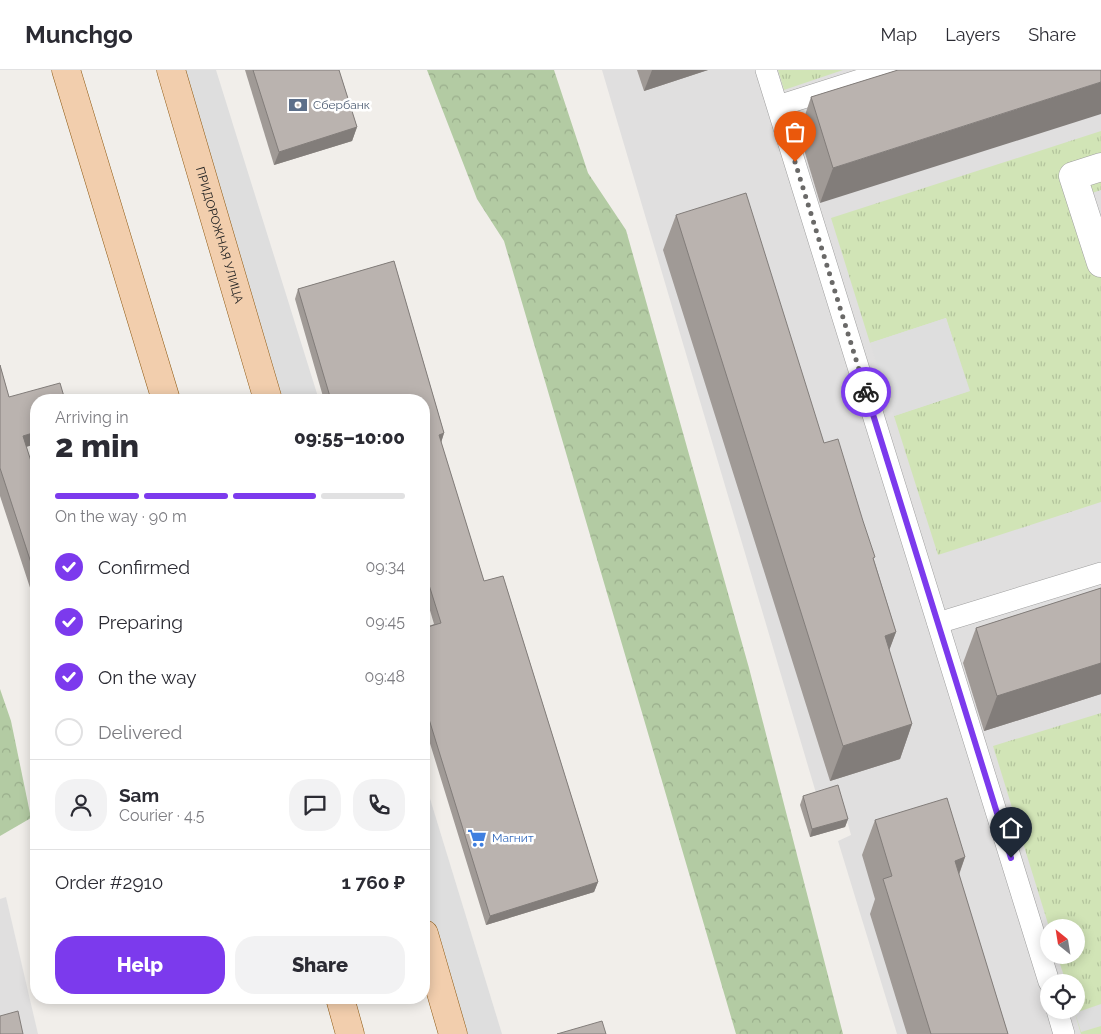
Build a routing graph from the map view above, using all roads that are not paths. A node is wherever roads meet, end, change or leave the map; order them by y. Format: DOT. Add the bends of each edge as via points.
graph roads {
  1 [pos="66,70"];
  2 [pos="172,70"];
  3 [pos="766,70"];
  4 [pos="891,70"];
  5 [pos="778,106"];
  6 [pos="1101,167"];
  7 [pos="1101,262"];
  8 [pos="164,394"];
  9 [pos="266,394"];
  10 [pos="1101,573"];
  11 [pos="938,623"];
  12 [pos="430,955"];
  13 [pos="1047,974"];
  14 [pos="342,1004"];
  15 [pos="1060,1019"];
  16 [pos="350,1034"];
  17 [pos="453,1034"];
  18 [pos="1064,1034"];
  1 -- 8 [label="main road"];
  2 -- 9 [label="main road, ПРИДОРОЖНАЯ УЛИЦА"];
  3 -- 5 [label="lane"];
  4 -- 5 [label="lane"];
  5 -- 11 [label="lane"];
  6 -- 7 [label="street" via="1073,176"];
  10 -- 11 [label="lane"];
  11 -- 13 [label="lane"];
  12 -- 17 [label="main road"];
  14 -- 16 [label="main road"];
  15 -- 18 [label="lane"];
}
